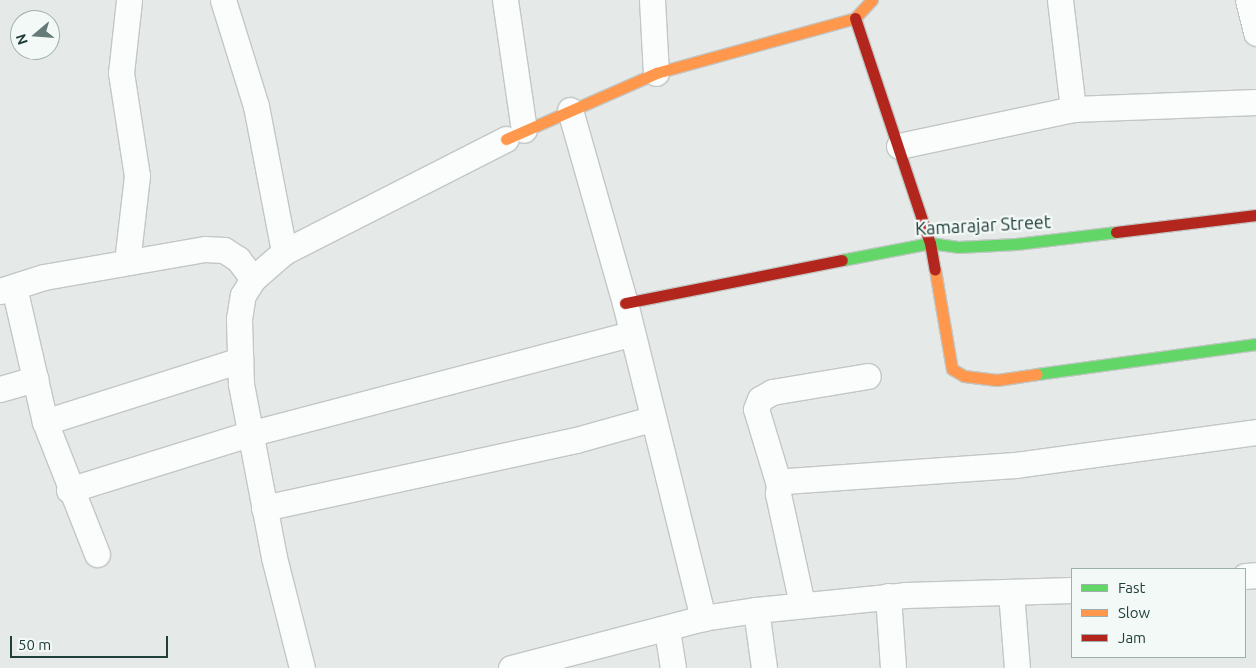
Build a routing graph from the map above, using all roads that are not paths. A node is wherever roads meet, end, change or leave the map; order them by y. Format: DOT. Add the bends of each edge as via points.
graph roads {
  1 [pos="129,0"];
  2 [pos="223,0"];
  3 [pos="505,0"];
  4 [pos="652,0"];
  5 [pos="872,0"];
  6 [pos="1060,0"];
  7 [pos="1249,0"];
  8 [pos="855,18"];
  9 [pos="1256,33"];
  10 [pos="656,73"];
  11 [pos="1256,102"];
  12 [pos="570,110"];
  13 [pos="1073,110"];
  14 [pos="515,135"];
  15 [pos="899,146"];
  16 [pos="1256,215"];
  17 [pos="930,243"];
  18 [pos="284,252"];
  19 [pos="127,262"];
  20 [pos="253,279"];
  21 [pos="7,289"];
  22 [pos="625,303"];
  23 [pos="630,334"];
  24 [pos="1256,344"];
  25 [pos="240,360"];
  26 [pos="868,376"];
  27 [pos="36,379"];
  28 [pos="0,389"];
  29 [pos="651,419"];
  30 [pos="46,422"];
  31 [pos="1256,432"];
  32 [pos="249,434"];
  33 [pos="779,485"];
  34 [pos="69,490"];
  35 [pos="264,508"];
  36 [pos="97,554"];
  37 [pos="1071,590"];
  38 [pos="1011,592"];
  39 [pos="888,596"];
  40 [pos="802,604"];
  41 [pos="756,610"];
  42 [pos="704,618"];
  43 [pos="668,630"];
  44 [pos="302,668"];
  45 [pos="511,668"];
  46 [pos="673,668"];
  47 [pos="764,668"];
  48 [pos="893,668"];
  49 [pos="1017,668"];
  1 -- 19 [label="street" via="120,73 137,176"];
  2 -- 18 [label="street" via="256,106"];
  3 -- 14 [label="street"];
  4 -- 10 [label="street"];
  5 -- 8 [label="street"];
  6 -- 13 [label="street"];
  7 -- 9 [label="street"];
  8 -- 10 [label="street"];
  8 -- 15 [label="street"];
  10 -- 12 [label="street"];
  11 -- 13 [label="street"];
  12 -- 14 [label="street"];
  12 -- 22 [label="street"];
  13 -- 15 [label="street"];
  14 -- 18 [label="street"];
  15 -- 17 [label="street"];
  16 -- 17 [label="street, Kamarajar Street" via="1016,244 958,247"];
  17 -- 22 [label="street, Kamarajar Street"];
  17 -- 24 [label="street" via="952,369 964,376 997,380"];
  18 -- 20 [label="street"];
  19 -- 20 [label="street" via="205,249 224,250 238,258"];
  19 -- 21 [label="street"];
  20 -- 25 [label="street" via="239,319"];
  21 -- 27 [label="street"];
  22 -- 23 [label="street"];
  23 -- 29 [label="street"];
  23 -- 32 [label="street"];
  25 -- 30 [label="street"];
  25 -- 32 [label="street"];
  26 -- 33 [label="street" via="772,392 760,399 756,409"];
  27 -- 28 [label="street"];
  27 -- 30 [label="street"];
  29 -- 35 [label="street" via="576,440"];
  29 -- 42 [label="street"];
  30 -- 34 [label="street"];
  31 -- 33 [label="street" via="1016,465 786,481"];
  32 -- 34 [label="street"];
  32 -- 35 [label="street"];
  33 -- 40 [label="street"];
  34 -- 36 [label="street"];
  35 -- 44 [label="street"];
  37 -- 38 [label="street"];
  38 -- 39 [label="street"];
  38 -- 49 [label="street"];
  39 -- 40 [label="street"];
  39 -- 48 [label="street"];
  40 -- 41 [label="street"];
  41 -- 42 [label="street"];
  41 -- 47 [label="street"];
  42 -- 43 [label="street"];
  43 -- 45 [label="street"];
  43 -- 46 [label="street"];
}
